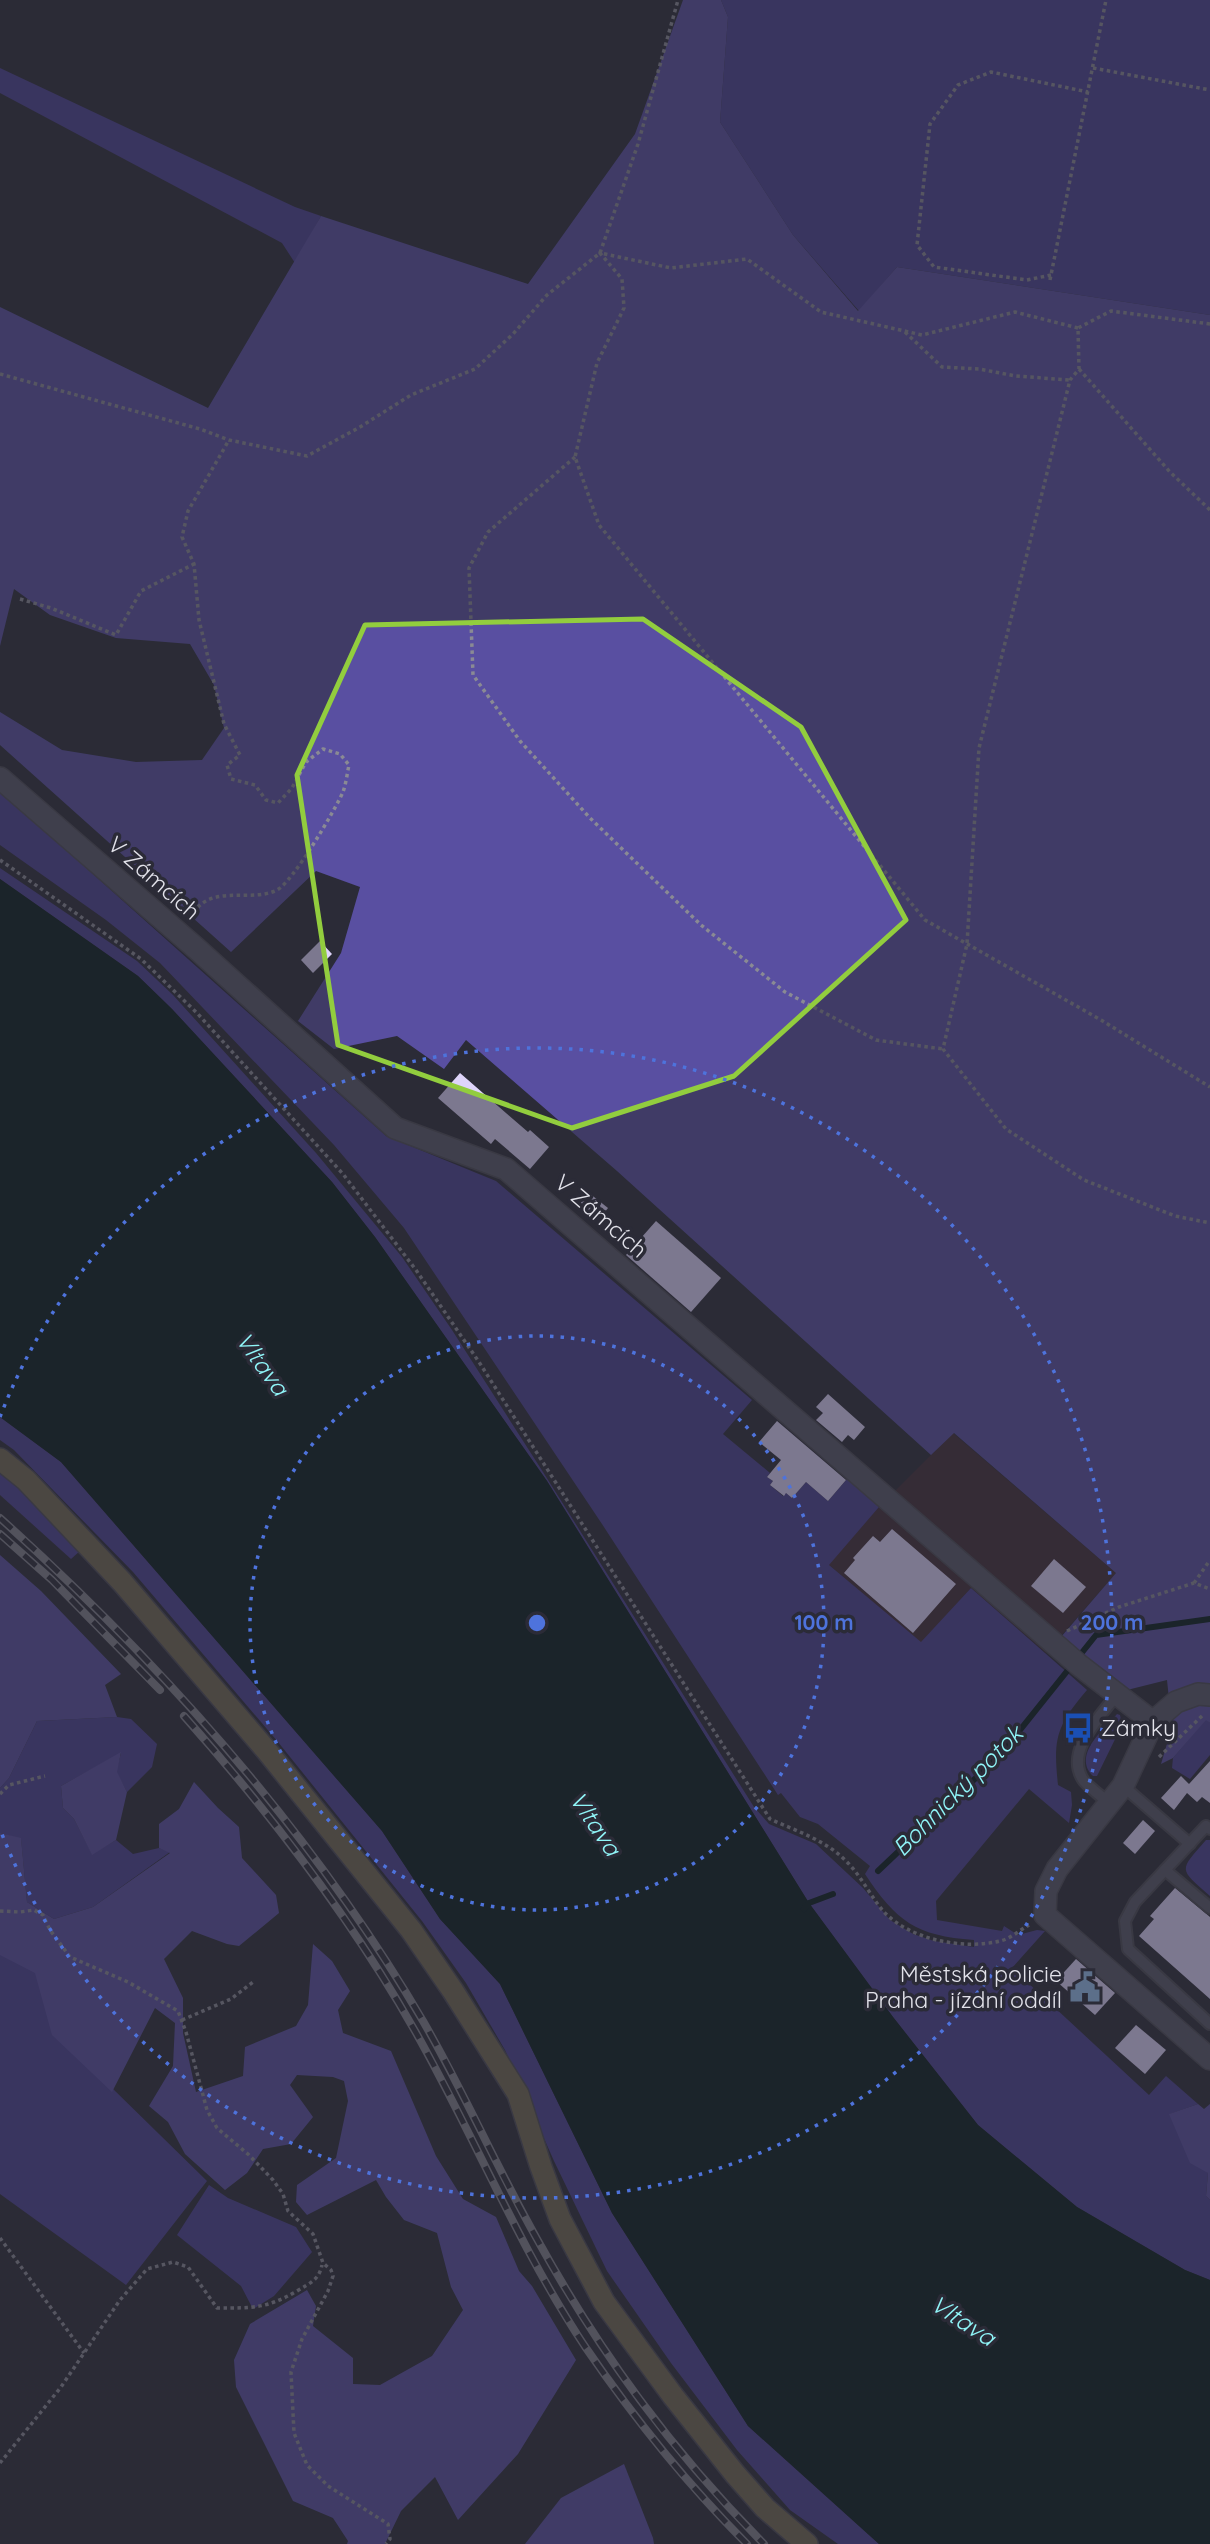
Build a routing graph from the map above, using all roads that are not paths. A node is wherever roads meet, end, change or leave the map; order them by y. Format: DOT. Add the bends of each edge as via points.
graph roads {
  1 [pos="0,778"];
  2 [pos="0,1458"];
  3 [pos="1117,1694"];
  4 [pos="1210,1695"];
  5 [pos="1153,1722"];
  6 [pos="1123,1786"];
  7 [pos="1109,1803"];
  8 [pos="1210,1829"];
  9 [pos="1190,1844"];
  10 [pos="1165,1870"];
  11 [pos="1210,1908"];
  12 [pos="1210,2024"];
  13 [pos="1210,2059"];
  14 [pos="807,2544"];
  1 -- 3 [label="street, V Zámcích" via="395,1128 506,1169"];
  2 -- 14 [label="main road" via="122,1582 267,1751 411,1930 518,2094 560,2219 604,2302 735,2474"];
  3 -- 5 [label="street, V Zámcích"];
  3 -- 7 [label="lane" via="1082,1743 1077,1761 1083,1780"];
  4 -- 5 [label="street" via="1176,1702"];
  5 -- 6 [label="street"];
  6 -- 7 [label="street"];
  6 -- 9 [label="lane"];
  7 -- 13 [label="street" via="1057,1869 1046,1891 1045,1915"];
  8 -- 9 [label="lane" via="1206,1826"];
  9 -- 10 [label="lane"];
  10 -- 11 [label="lane"];
  10 -- 12 [label="lane" via="1135,1902 1125,1921 1128,1950"];
}
